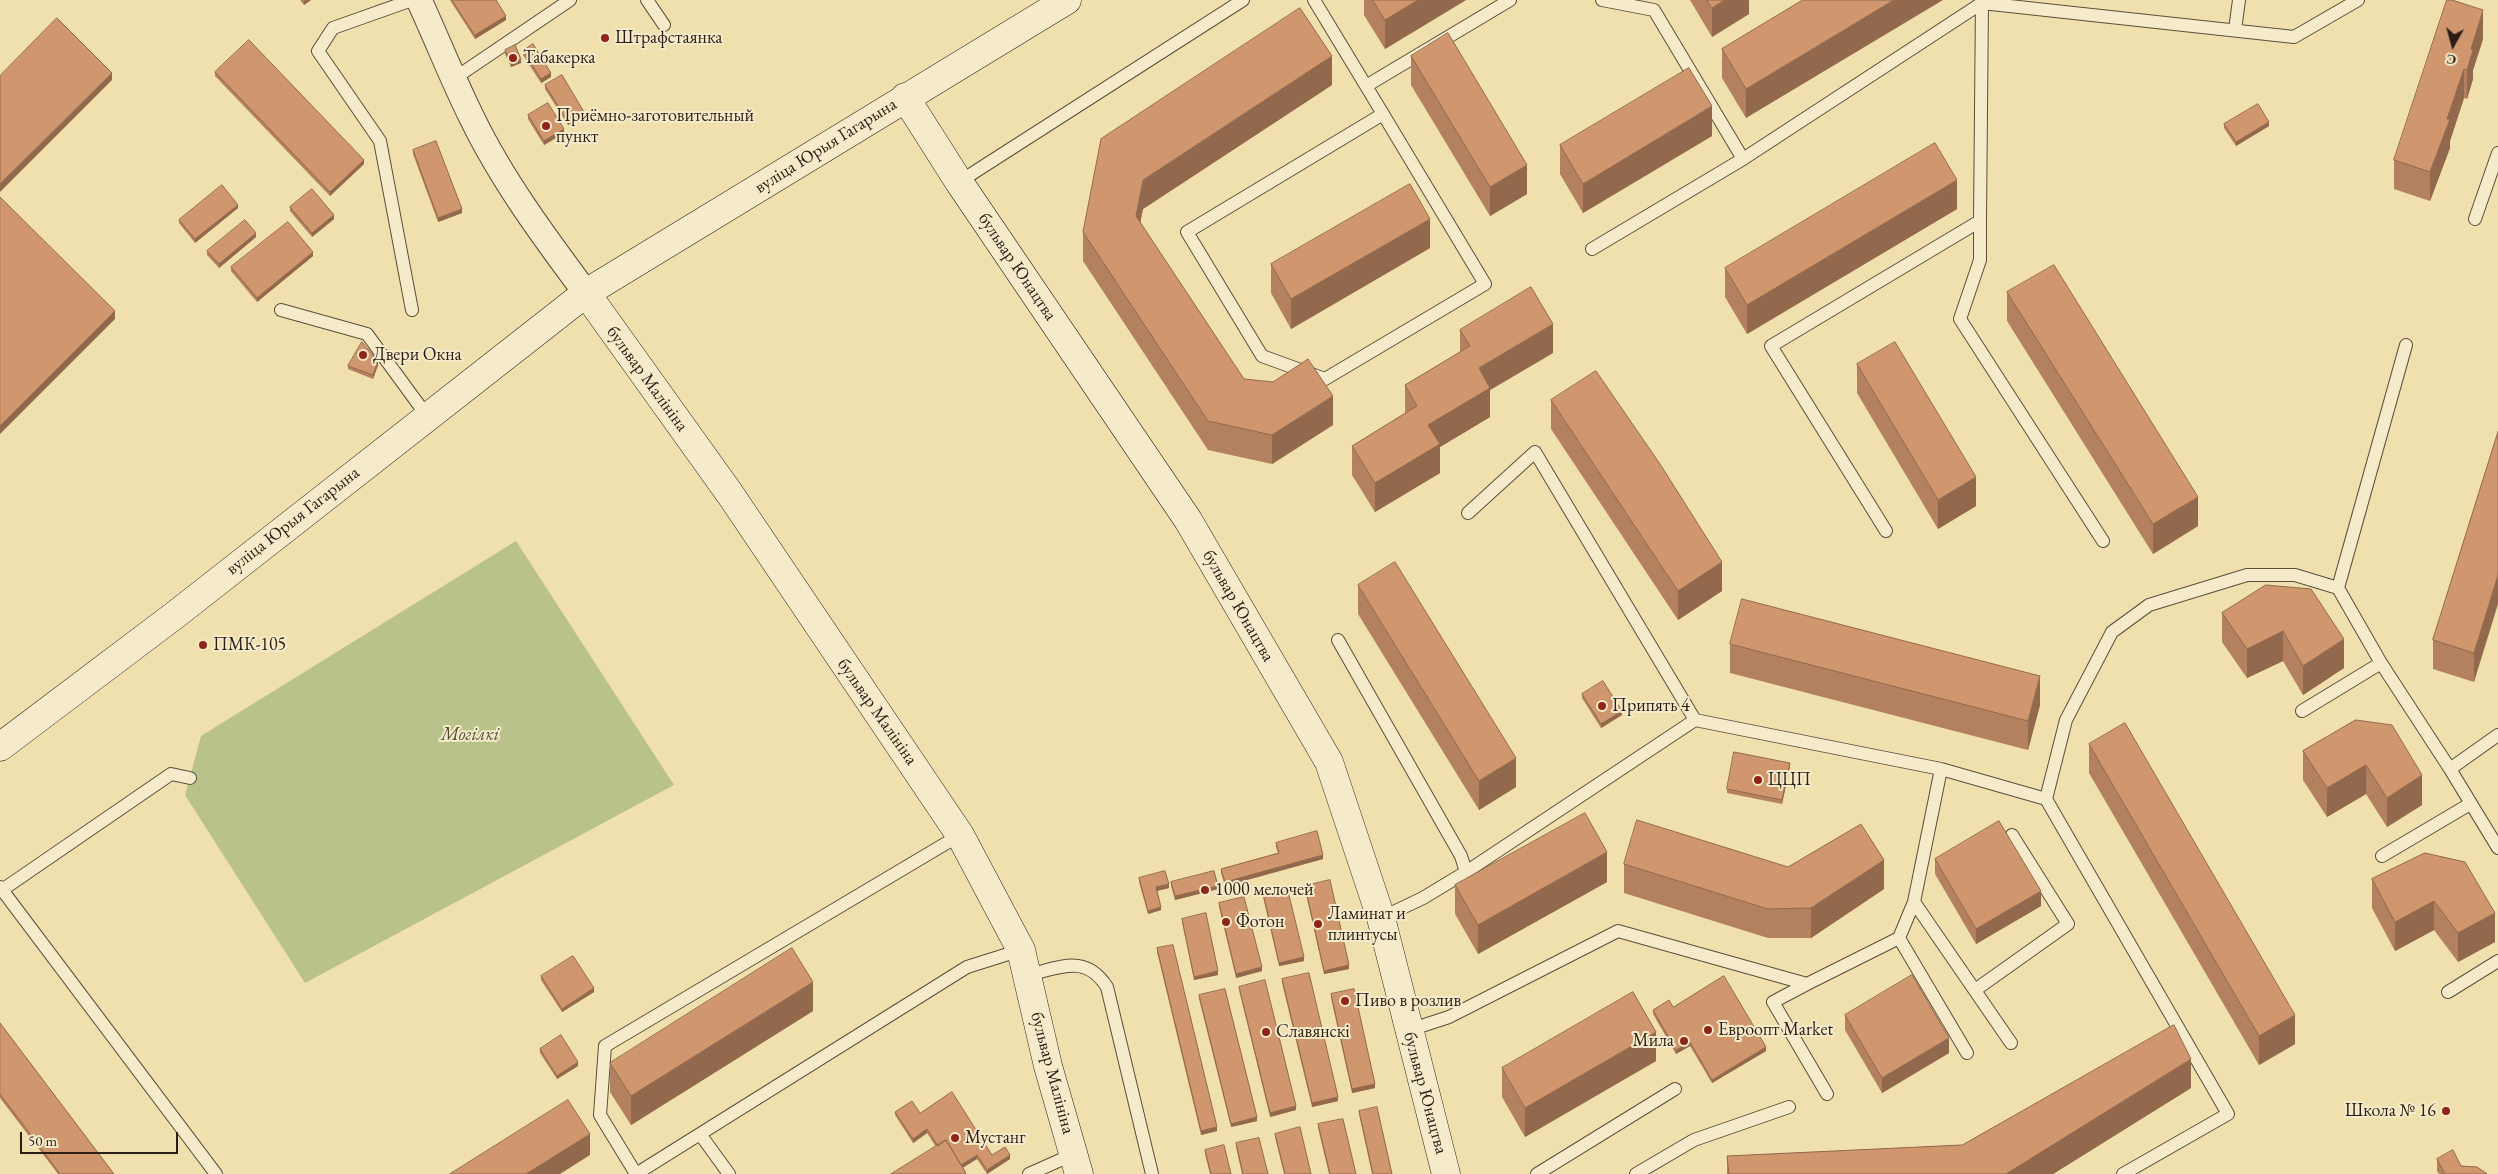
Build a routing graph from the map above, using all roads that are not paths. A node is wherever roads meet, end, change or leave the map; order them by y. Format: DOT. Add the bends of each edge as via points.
graph roads {
  1 [pos="412,0"];
  2 [pos="419,0"];
  3 [pos="570,0"];
  4 [pos="647,0"];
  5 [pos="1067,0"];
  6 [pos="1243,0"];
  7 [pos="1314,0"];
  8 [pos="1510,0"];
  9 [pos="1602,0"];
  10 [pos="2239,0"];
  11 [pos="2358,0"];
  12 [pos="1982,1"];
  13 [pos="664,25"];
  14 [pos="2235,30"];
  15 [pos="455,78"];
  16 [pos="1366,86"];
  17 [pos="905,97"];
  18 [pos="1383,114"];
  19 [pos="2498,153"];
  20 [pos="1743,159"];
  21 [pos="959,182"];
  22 [pos="2475,219"];
  23 [pos="1980,221"];
  24 [pos="1592,250"];
  25 [pos="586,293"];
  26 [pos="281,310"];
  27 [pos="412,310"];
  28 [pos="2406,346"];
  29 [pos="426,416"];
  30 [pos="1468,513"];
  31 [pos="1886,531"];
  32 [pos="2103,541"];
  33 [pos="2338,588"];
  34 [pos="1338,640"];
  35 [pos="2381,663"];
  36 [pos="2302,710"];
  37 [pos="1695,720"];
  38 [pos="2498,735"];
  39 [pos="0,747"];
  40 [pos="2450,768"];
  41 [pos="1941,769"];
  42 [pos="190,778"];
  43 [pos="2046,799"];
  44 [pos="2470,804"];
  45 [pos="960,835"];
  46 [pos="2012,835"];
  47 [pos="2498,848"];
  48 [pos="2382,856"];
  49 [pos="1466,872"];
  50 [pos="1,888"];
  51 [pos="1914,902"];
  52 [pos="1381,918"];
  53 [pos="1898,938"];
  54 [pos="2498,961"];
  55 [pos="1024,962"];
  56 [pos="1807,984"];
  57 [pos="1975,990"];
  58 [pos="2448,992"];
  59 [pos="1409,1030"];
  60 [pos="2011,1043"];
  61 [pos="1967,1053"];
  62 [pos="1675,1089"];
  63 [pos="1827,1094"];
  64 [pos="1789,1107"];
  65 [pos="700,1134"];
  66 [pos="1076,1164"];
  67 [pos="216,1174"];
  68 [pos="636,1174"];
  69 [pos="729,1174"];
  70 [pos="1029,1174"];
  71 [pos="1152,1174"];
  72 [pos="1446,1174"];
  73 [pos="1537,1174"];
  74 [pos="1636,1174"];
  75 [pos="2123,1174"];
  1 -- 27 [label="lane" via="333,28 318,51 380,141"];
  2 -- 15 [label="street"];
  3 -- 15 [label="lane"];
  4 -- 13 [label="lane"];
  5 -- 17 [label="main road, вуліца Юрыя Гагарына"];
  6 -- 21 [label="lane"];
  7 -- 16 [label="lane"];
  8 -- 16 [label="lane"];
  9 -- 20 [label="lane" via="1654,10"];
  10 -- 14 [label="lane"];
  11 -- 14 [label="lane" via="2294,37"];
  12 -- 14 [label="lane"];
  12 -- 20 [label="lane"];
  12 -- 23 [label="lane"];
  15 -- 25 [label="street" via="493,156 553,250"];
  16 -- 18 [label="lane"];
  17 -- 21 [label="main road, бульвар Юнацтва"];
  17 -- 25 [label="main road, вуліца Юрыя Гагарына"];
  18 -- 18 [label="lane" via="1187,232 1262,356 1325,379 1485,284"];
  19 -- 22 [label="lane"];
  20 -- 24 [label="lane"];
  21 -- 52 [label="main road, бульвар Юнацтва" via="1188,520 1329,762"];
  23 -- 31 [label="lane" via="1771,346"];
  23 -- 32 [label="lane" via="1980,260 1960,319"];
  25 -- 29 [label="main road, вуліца Юрыя Гагарына"];
  25 -- 45 [label="main road, бульвар Малініна" via="730,494"];
  26 -- 29 [label="lane" via="367,334"];
  28 -- 33 [label="lane"];
  29 -- 39 [label="main road, вуліца Юрыя Гагарына" via="175,615"];
  30 -- 37 [label="lane" via="1535,452"];
  33 -- 35 [label="lane"];
  33 -- 43 [label="lane" via="2294,575 2247,575 2149,605 2112,632 2066,720"];
  34 -- 49 [label="lane" via="1461,856"];
  35 -- 36 [label="lane"];
  35 -- 40 [label="lane"];
  37 -- 41 [label="lane"];
  37 -- 49 [label="lane"];
  38 -- 40 [label="lane"];
  40 -- 44 [label="lane"];
  41 -- 43 [label="lane"];
  41 -- 51 [label="lane"];
  42 -- 50 [label="lane" via="171,774"];
  43 -- 75 [label="lane" via="2228,1114"];
  44 -- 47 [label="lane"];
  44 -- 48 [label="lane"];
  45 -- 55 [label="main road, бульвар Малініна"];
  45 -- 68 [label="lane" via="605,1046 600,1116"];
  46 -- 57 [label="lane" via="2068,924"];
  49 -- 52 [label="lane"];
  50 -- 67 [label="lane"];
  51 -- 53 [label="lane"];
  51 -- 57 [label="lane"];
  52 -- 59 [label="main road, бульвар Юнацтва"];
  53 -- 56 [label="lane"];
  53 -- 61 [label="lane"];
  54 -- 58 [label="lane"];
  55 -- 65 [label="lane" via="967,966"];
  55 -- 66 [label="main road, бульвар Малініна" via="1048,1066"];
  55 -- 71 [label="lane" via="1084,965 1093,970 1107,987"];
  56 -- 59 [label="lane" via="1618,931 1449,1017"];
  56 -- 63 [label="lane" via="1773,1002"];
  57 -- 60 [label="lane"];
  59 -- 72 [label="main road, бульвар Юнацтва"];
  62 -- 73 [label="lane"];
  64 -- 74 [label="lane" via="1694,1140"];
  65 -- 68 [label="lane"];
  65 -- 69 [label="lane"];
  66 -- 70 [label="lane"];
}
